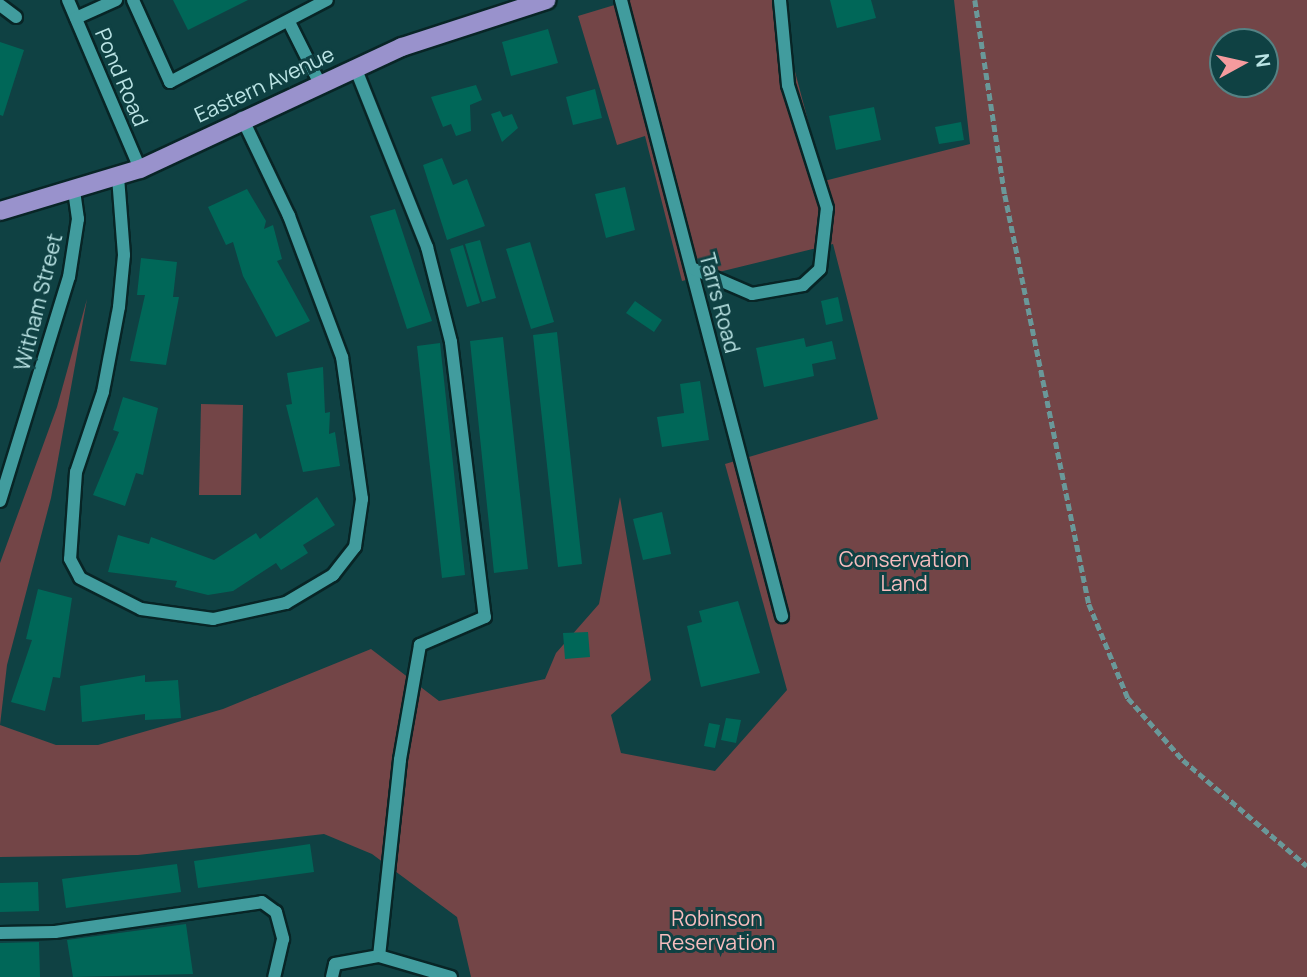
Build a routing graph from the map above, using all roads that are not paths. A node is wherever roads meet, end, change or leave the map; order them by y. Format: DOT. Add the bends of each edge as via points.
graph roads {
  1 [pos="68,0"];
  2 [pos="116,0"];
  3 [pos="133,0"];
  4 [pos="327,0"];
  5 [pos="547,0"];
  6 [pos="621,0"];
  7 [pos="780,0"];
  8 [pos="0,5"];
  9 [pos="16,17"];
  10 [pos="76,18"];
  11 [pos="289,22"];
  12 [pos="355,66"];
  13 [pos="319,82"];
  14 [pos="242,118"];
  15 [pos="140,169"];
  16 [pos="118,177"];
  17 [pos="74,192"];
  18 [pos="0,211"];
  19 [pos="694,269"];
  20 [pos="0,501"];
  21 [pos="782,616"];
  22 [pos="0,933"];
  23 [pos="379,957"];
  24 [pos="274,977"];
  25 [pos="332,977"];
  26 [pos="451,977"];
  1 -- 10 [label="street, Pond Road"];
  2 -- 10 [label="street"];
  3 -- 11 [label="street" via="170,82"];
  4 -- 11 [label="street"];
  5 -- 12 [label="main road, Eastern Avenue"];
  6 -- 19 [label="street, Tarrs Road" via="677,230"];
  7 -- 19 [label="street" via="788,85 827,208 820,269 803,285 752,294"];
  8 -- 9 [label="street"];
  10 -- 15 [label="street, Pond Road"];
  11 -- 13 [label="street"];
  12 -- 13 [label="main road, Eastern Avenue"];
  12 -- 23 [label="street" via="427,247 451,341 485,617 420,645 400,760"];
  13 -- 14 [label="main road, Eastern Avenue"];
  14 -- 15 [label="main road, Eastern Avenue"];
  14 -- 16 [label="street" via="289,216 342,357 362,499 355,547 333,575 286,603 213,619 141,609 80,578 70,559 76,472 103,392 119,307 124,255"];
  15 -- 16 [label="main road, Eastern Avenue"];
  16 -- 17 [label="main road, Eastern Avenue"];
  17 -- 18 [label="main road, Eastern Avenue"];
  17 -- 20 [label="street, Witham Street" via="78,219 69,277"];
  19 -- 21 [label="street, Tarrs Road"];
  22 -- 24 [label="street" via="55,932 262,902 276,912 282,939"];
  23 -- 25 [label="street" via="335,964"];
  23 -- 26 [label="street"];
}
